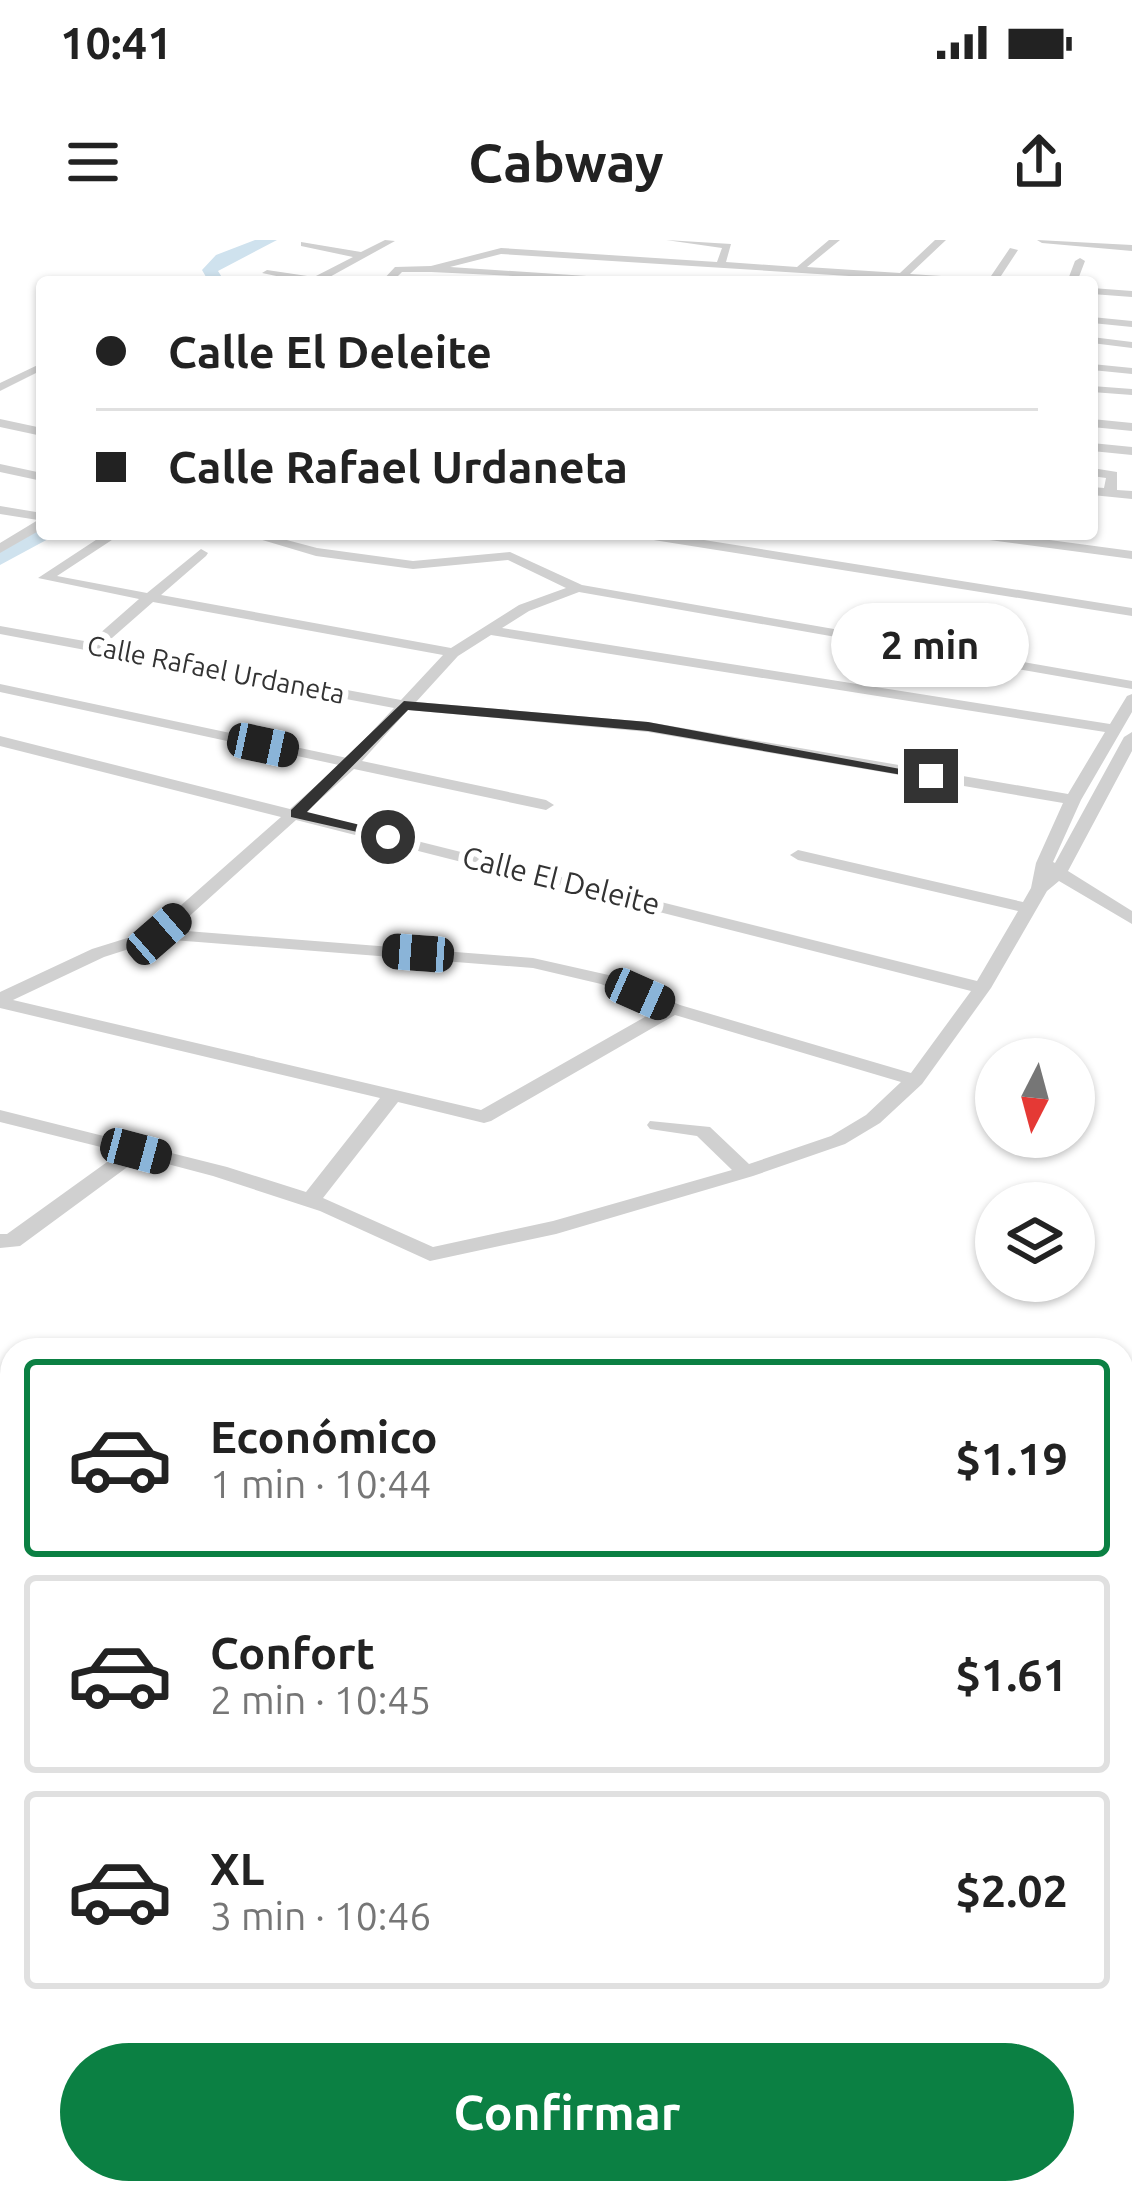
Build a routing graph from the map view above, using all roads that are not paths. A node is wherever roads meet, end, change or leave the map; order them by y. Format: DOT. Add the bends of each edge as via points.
graph roads {
  1 [pos="389,240"];
  2 [pos="670,240"];
  3 [pos="835,240"];
  4 [pos="941,240"];
  5 [pos="1042,240"];
  6 [pos="1132,248"];
  7 [pos="303,250"];
  8 [pos="1013,250"];
  9 [pos="364,256"];
  10 [pos="722,261"];
  11 [pos="1080,261"];
  12 [pos="286,263"];
  13 [pos="802,266"];
  14 [pos="431,268"];
  15 [pos="904,274"];
  16 [pos="285,276"];
  17 [pos="325,276"];
  18 [pos="392,276"];
  19 [pos="546,276"];
  20 [pos="914,276"];
  21 [pos="996,276"];
  22 [pos="1074,276"];
  23 [pos="1098,291"];
  24 [pos="1132,294"];
  25 [pos="1098,321"];
  26 [pos="1132,324"];
  27 [pos="1098,341"];
  28 [pos="1132,345"];
  29 [pos="36,368"];
  30 [pos="1098,368"];
  31 [pos="1132,371"];
  32 [pos="0,388"];
  33 [pos="1098,389"];
  34 [pos="1132,392"];
  35 [pos="0,423"];
  36 [pos="1098,424"];
  37 [pos="1132,427"];
  38 [pos="36,432"];
  39 [pos="1098,448"];
  40 [pos="1132,451"];
  41 [pos="0,468"];
  42 [pos="1098,473"];
  43 [pos="36,476"];
  44 [pos="1098,492"];
  45 [pos="1110,493"];
  46 [pos="1132,496"];
  47 [pos="0,510"];
  48 [pos="36,519"];
  49 [pos="36,524"];
  50 [pos="105,540"];
  51 [pos="271,540"];
  52 [pos="331,540"];
  53 [pos="684,540"];
  54 [pos="1019,540"];
  55 [pos="0,549"];
  56 [pos="316,552"];
  57 [pos="201,553"];
  58 [pos="1132,555"];
  59 [pos="578,588"];
  60 [pos="152,597"];
  61 [pos="1132,612"];
  62 [pos="0,630"];
  63 [pos="485,631"];
  64 [pos="93,647"];
  65 [pos="453,653"];
  66 [pos="1132,686"];
  67 [pos="0,688"];
  68 [pos="1132,699"];
  69 [pos="404,705"];
  70 [pos="1114,729"];
  71 [pos="1132,737"];
  72 [pos="0,741"];
  73 [pos="350,764"];
  74 [pos="1073,800"];
  75 [pos="546,806"];
  76 [pos="296,814"];
  77 [pos="798,855"];
  78 [pos="1054,862"];
  79 [pos="1132,904"];
  80 [pos="1026,908"];
  81 [pos="1132,919"];
  82 [pos="159,934"];
  83 [pos="982,988"];
  84 [pos="0,1001"];
  85 [pos="673,1009"];
  86 [pos="915,1080"];
  87 [pos="391,1099"];
  88 [pos="0,1116"];
  89 [pos="657,1125"];
  90 [pos="136,1151"];
  91 [pos="746,1172"];
  92 [pos="312,1198"];
  93 [pos="0,1240"];
  1 -- 9 [label="street"];
  2 -- 10 [label="street" via="728,246"];
  3 -- 13 [label="street"];
  4 -- 15 [label="street"];
  5 -- 6 [label="street"];
  7 -- 9 [label="street"];
  8 -- 21 [label="street"];
  9 -- 17 [label="street"];
  10 -- 13 [label="street"];
  10 -- 14 [label="street" via="502,250"];
  11 -- 22 [label="street"];
  12 -- 16 [label="street" via="267,273"];
  13 -- 15 [label="street"];
  14 -- 18 [label="street"];
  14 -- 19 [label="street"];
  15 -- 20 [label="street"];
  23 -- 24 [label="street"];
  25 -- 26 [label="street"];
  27 -- 28 [label="street"];
  29 -- 32 [label="street"];
  30 -- 31 [label="street"];
  33 -- 34 [label="street"];
  35 -- 38 [label="street"];
  36 -- 37 [label="street"];
  39 -- 40 [label="street"];
  41 -- 43 [label="street"];
  42 -- 45 [label="street" via="1113,476"];
  44 -- 45 [label="street"];
  45 -- 46 [label="street"];
  47 -- 48 [label="street"];
  49 -- 55 [label="street"];
  50 -- 60 [label="street" via="45,578"];
  51 -- 56 [label="street"];
  52 -- 56 [label="street"];
  53 -- 61 [label="street"];
  54 -- 58 [label="street"];
  56 -- 59 [label="street" via="413,565 510,556"];
  57 -- 60 [label="street"];
  59 -- 63 [label="street"];
  59 -- 66 [label="street"];
  60 -- 64 [label="street"];
  60 -- 65 [label="street"];
  62 -- 64 [label="street, Calle Rafael Urdaneta"];
  63 -- 65 [label="street"];
  63 -- 70 [label="street"];
  64 -- 69 [label="street, Calle Rafael Urdaneta"];
  65 -- 69 [label="street"];
  67 -- 73 [label="street"];
  68 -- 70 [label="street"];
  69 -- 73 [label="street"];
  69 -- 74 [label="street, Calle Rafael Urdaneta" via="648,727"];
  70 -- 74 [label="street"];
  71 -- 78 [label="street"];
  72 -- 76 [label="street, Calle El Deleite"];
  73 -- 75 [label="street"];
  73 -- 76 [label="street"];
  74 -- 78 [label="street"];
  76 -- 82 [label="street"];
  76 -- 83 [label="street, Calle El Deleite"];
  77 -- 80 [label="street"];
  78 -- 79 [label="street"];
  78 -- 80 [label="street"];
  78 -- 81 [label="street"];
  80 -- 83 [label="street"];
  82 -- 84 [label="street" via="98,953"];
  82 -- 85 [label="street" via="533,964 608,980"];
  83 -- 86 [label="street"];
  84 -- 87 [label="street"];
  85 -- 86 [label="street"];
  85 -- 87 [label="street" via="484,1118"];
  86 -- 91 [label="street" via="838,1140"];
  87 -- 92 [label="street"];
  88 -- 90 [label="street"];
  89 -- 91 [label="street" via="703,1131"];
  90 -- 92 [label="street"];
  90 -- 93 [label="street" via="12,1241"];
  91 -- 92 [label="street" via="430,1254 380,1223"];
}
